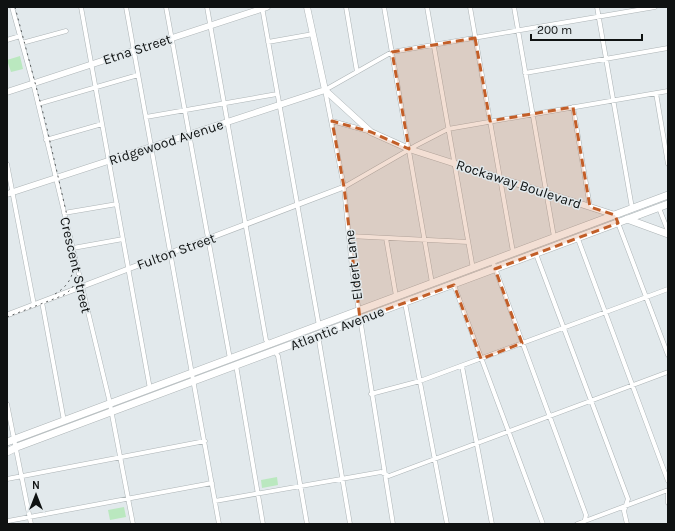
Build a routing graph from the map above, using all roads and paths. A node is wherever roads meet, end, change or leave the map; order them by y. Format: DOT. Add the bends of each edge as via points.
graph roads {
  1 [pos="12,7"];
  2 [pos="81,7"];
  3 [pos="126,7"];
  4 [pos="166,7"];
  5 [pos="207,7"];
  6 [pos="307,7"];
  7 [pos="346,7"];
  8 [pos="384,7"];
  9 [pos="427,7"];
  10 [pos="470,7"];
  11 [pos="514,7"];
  12 [pos="597,7"];
  13 [pos="655,7"];
  14 [pos="263,8"];
  15 [pos="599,17"];
  16 [pos="210,25"];
  17 [pos="518,30"];
  18 [pos="66,31"];
  19 [pos="312,34"];
  20 [pos="20,36"];
  21 [pos="171,38"];
  22 [pos="475,38"];
  23 [pos="7,40"];
  24 [pos="268,42"];
  25 [pos="22,43"];
  26 [pos="434,45"];
  27 [pos="668,48"];
  28 [pos="134,50"];
  29 [pos="392,52"];
  30 [pos="606,59"];
  31 [pos="92,64"];
  32 [pos="357,72"];
  33 [pos="525,72"];
  34 [pos="138,75"];
  35 [pos="33,84"];
  36 [pos="96,87"];
  37 [pos="325,90"];
  38 [pos="668,91"];
  39 [pos="7,92"];
  40 [pos="656,93"];
  41 [pos="277,94"];
  42 [pos="613,100"];
  43 [pos="224,103"];
  44 [pos="38,104"];
  45 [pos="279,105"];
  46 [pos="573,107"];
  47 [pos="184,110"];
  48 [pos="533,114"];
  49 [pos="146,117"];
  50 [pos="332,121"];
  51 [pos="490,121"];
  52 [pos="228,122"];
  53 [pos="102,124"];
  54 [pos="448,129"];
  55 [pos="371,132"];
  56 [pos="189,134"];
  57 [pos="46,140"];
  58 [pos="151,147"];
  59 [pos="409,149"];
  60 [pos="109,160"];
  61 [pos="454,163"];
  62 [pos="7,164"];
  63 [pos="668,164"];
  64 [pos="56,178"];
  65 [pos="500,178"];
  66 [pos="344,187"];
  67 [pos="10,193"];
  68 [pos="546,193"];
  69 [pos="668,195"];
  70 [pos="117,204"];
  71 [pos="668,204"];
  72 [pos="297,206"];
  73 [pos="590,207"];
  74 [pos="632,208"];
  75 [pos="659,208"];
  76 [pos="64,213"];
  77 [pos="615,215"];
  78 [pos="628,220"];
  79 [pos="618,223"];
  80 [pos="246,225"];
  81 [pos="668,233"];
  82 [pos="349,236"];
  83 [pos="554,237"];
  84 [pos="386,238"];
  85 [pos="123,239"];
  86 [pos="578,239"];
  87 [pos="208,240"];
  88 [pos="424,240"];
  89 [pos="468,242"];
  90 [pos="73,248"];
  91 [pos="513,252"];
  92 [pos="170,253"];
  93 [pos="536,254"];
  94 [pos="492,260"];
  95 [pos="473,268"];
  96 [pos="128,269"];
  97 [pos="495,269"];
  98 [pos="476,276"];
  99 [pos="432,283"];
  100 [pos="454,285"];
  101 [pos="82,287"];
  102 [pos="668,289"];
  103 [pos="396,296"];
  104 [pos="646,297"];
  105 [pos="42,302"];
  106 [pos="405,303"];
  107 [pos="34,304"];
  108 [pos="358,311"];
  109 [pos="605,312"];
  110 [pos="7,315"];
  111 [pos="360,319"];
  112 [pos="319,326"];
  113 [pos="563,328"];
  114 [pos="318,335"];
  115 [pos="522,343"];
  116 [pos="270,345"];
  117 [pos="275,351"];
  118 [pos="668,356"];
  119 [pos="230,359"];
  120 [pos="481,359"];
  121 [pos="236,365"];
  122 [pos="462,366"];
  123 [pos="668,372"];
  124 [pos="192,373"];
  125 [pos="195,381"];
  126 [pos="420,381"];
  127 [pos="632,385"];
  128 [pos="150,389"];
  129 [pos="371,394"];
  130 [pos="591,401"];
  131 [pos="7,404"];
  132 [pos="110,404"];
  133 [pos="112,412"];
  134 [pos="549,416"];
  135 [pos="64,421"];
  136 [pos="508,432"];
  137 [pos="205,441"];
  138 [pos="13,443"];
  139 [pos="477,444"];
  140 [pos="7,452"];
  141 [pos="120,457"];
  142 [pos="435,459"];
  143 [pos="385,474"];
  144 [pos="22,476"];
  145 [pos="7,479"];
  146 [pos="342,479"];
  147 [pos="668,480"];
  148 [pos="212,483"];
  149 [pos="300,486"];
  150 [pos="668,489"];
  151 [pos="258,493"];
  152 [pos="128,499"];
  153 [pos="215,501"];
  154 [pos="668,503"];
  155 [pos="626,505"];
  156 [pos="30,517"];
  157 [pos="8,521"];
  158 [pos="584,523"];
  159 [pos="32,524"];
  160 [pos="133,524"];
  161 [pos="219,524"];
  162 [pos="264,524"];
  163 [pos="307,524"];
  164 [pos="350,524"];
  165 [pos="393,524"];
  166 [pos="447,524"];
  167 [pos="492,524"];
  168 [pos="543,524"];
  169 [pos="577,524"];
  170 [pos="627,524"];
  1 -- 20 [label="street, Crescent Street"];
  2 -- 31 [label="street"];
  3 -- 28 [label="street"];
  4 -- 21 [label="street"];
  5 -- 16 [label="street"];
  6 -- 19 [label="main road, Eldert Lane"];
  7 -- 32 [label="street"];
  8 -- 29 [label="street"];
  9 -- 26 [label="street"];
  10 -- 22 [label="street"];
  11 -- 17 [label="street"];
  12 -- 15 [label="street"];
  13 -- 15 [label="street"];
  14 -- 16 [label="main road, Etna Street"];
  14 -- 24 [label="street"];
  15 -- 17 [label="street"];
  15 -- 30 [label="street"];
  16 -- 21 [label="main road, Etna Street"];
  16 -- 43 [label="street"];
  17 -- 22 [label="street"];
  17 -- 33 [label="street"];
  18 -- 25 [label="street"];
  19 -- 24 [label="street"];
  19 -- 37 [label="main road, Eldert Lane"];
  20 -- 23 [label="street"];
  20 -- 25 [label="street, Crescent Street"];
  21 -- 28 [label="main road, Etna Street"];
  21 -- 47 [label="street"];
  22 -- 26 [label="street"];
  22 -- 51 [label="street"];
  24 -- 41 [label="street"];
  25 -- 35 [label="street, Crescent Street"];
  26 -- 29 [label="street"];
  26 -- 54 [label="street"];
  27 -- 30 [label="street"];
  28 -- 31 [label="main road, Etna Street"];
  28 -- 34 [label="street"];
  29 -- 32 [label="street"];
  29 -- 59 [label="street"];
  30 -- 33 [label="street"];
  30 -- 42 [label="street"];
  31 -- 35 [label="main road, Etna Street"];
  31 -- 36 [label="street"];
  32 -- 37 [label="street"];
  33 -- 48 [label="street"];
  34 -- 36 [label="street"];
  34 -- 49 [label="street"];
  35 -- 39 [label="main road, Etna Street"];
  35 -- 44 [label="street, Crescent Street"];
  36 -- 44 [label="street"];
  36 -- 53 [label="street"];
  37 -- 45 [label="main road, Ridgewood Avenue"];
  37 -- 50 [label="street, Eldert Lane"];
  37 -- 55 [label="main road, Rockaway Boulevard"];
  38 -- 40 [label="street"];
  40 -- 42 [label="street"];
  40 -- 63 [label="street"];
  41 -- 43 [label="street"];
  41 -- 45 [label="street"];
  42 -- 46 [label="street"];
  42 -- 74 [label="street"];
  43 -- 47 [label="street"];
  43 -- 52 [label="street"];
  44 -- 57 [label="street, Crescent Street"];
  45 -- 52 [label="main road, Ridgewood Avenue"];
  45 -- 72 [label="street"];
  46 -- 48 [label="street"];
  46 -- 73 [label="street"];
  47 -- 49 [label="street"];
  47 -- 56 [label="street"];
  48 -- 51 [label="street"];
  48 -- 68 [label="street"];
  49 -- 58 [label="street"];
  50 -- 55 [label="street, Rockaway Boulevard"];
  50 -- 66 [label="street, Eldert Lane"];
  51 -- 54 [label="street"];
  51 -- 65 [label="street"];
  52 -- 56 [label="main road, Ridgewood Avenue"];
  52 -- 80 [label="street"];
  53 -- 57 [label="street"];
  53 -- 60 [label="street"];
  54 -- 59 [label="street"];
  54 -- 61 [label="street"];
  55 -- 59 [label="main road, Rockaway Boulevard"];
  56 -- 58 [label="main road, Ridgewood Avenue"];
  56 -- 87 [label="street"];
  57 -- 64 [label="street, Crescent Street"];
  58 -- 60 [label="main road, Ridgewood Avenue"];
  58 -- 92 [label="street"];
  59 -- 61 [label="main road, Rockaway Boulevard"];
  59 -- 66 [label="street"];
  59 -- 88 [label="street"];
  60 -- 64 [label="main road, Ridgewood Avenue"];
  60 -- 70 [label="street"];
  61 -- 65 [label="main road, Rockaway Boulevard"];
  61 -- 89 [label="street"];
  62 -- 67 [label="street"];
  64 -- 67 [label="main road, Ridgewood Avenue"];
  64 -- 76 [label="street, Crescent Street"];
  65 -- 68 [label="main road, Rockaway Boulevard"];
  65 -- 91 [label="street"];
  66 -- 72 [label="street, Fulton Street"];
  66 -- 82 [label="street, Eldert Lane"];
  67 -- 107 [label="street"];
  68 -- 73 [label="main road, Rockaway Boulevard"];
  68 -- 83 [label="street"];
  69 -- 74 [label="main road, Atlantic Avenue"];
  70 -- 76 [label="street"];
  70 -- 85 [label="street"];
  71 -- 75 [label="main road, Atlantic Avenue"];
  72 -- 80 [label="street, Fulton Street"];
  72 -- 112 [label="street"];
  73 -- 77 [label="main road, Rockaway Boulevard"];
  74 -- 77 [label="main road, Atlantic Avenue"];
  75 -- 78 [label="main road, Atlantic Avenue"];
  75 -- 81 [label="street"];
  76 -- 90 [label="street, Crescent Street"];
  77 -- 78 [label="main road, Rockaway Boulevard"];
  77 -- 79 [label="street"];
  77 -- 83 [label="main road, Atlantic Avenue"];
  78 -- 79 [label="main road, Atlantic Avenue"];
  78 -- 81 [label="main road, Rockaway Boulevard"];
  79 -- 86 [label="main road, Atlantic Avenue"];
  79 -- 104 [label="street"];
  80 -- 87 [label="street, Fulton Street"];
  80 -- 116 [label="street" via="266,340"];
  82 -- 84 [label="street"];
  82 -- 108 [label="street, Eldert Lane"];
  83 -- 91 [label="main road, Atlantic Avenue"];
  84 -- 88 [label="street"];
  84 -- 103 [label="street"];
  85 -- 90 [label="street"];
  85 -- 96 [label="street"];
  86 -- 93 [label="main road, Atlantic Avenue"];
  86 -- 109 [label="street"];
  87 -- 92 [label="street, Fulton Street"];
  87 -- 119 [label="street"];
  88 -- 89 [label="street"];
  88 -- 99 [label="street"];
  89 -- 95 [label="street"];
  90 -- 101 [label="street, Crescent Street"];
  91 -- 94 [label="main road, Atlantic Avenue"];
  92 -- 96 [label="street, Fulton Street"];
  92 -- 124 [label="street"];
  93 -- 97 [label="main road, Atlantic Avenue"];
  93 -- 113 [label="street"];
  94 -- 95 [label="main road, Atlantic Avenue"];
  94 -- 97 [label="street"];
  95 -- 98 [label="street"];
  95 -- 99 [label="main road, Atlantic Avenue"];
  96 -- 101 [label="street, Fulton Street"];
  96 -- 128 [label="street"];
  97 -- 98 [label="main road, Atlantic Avenue"];
  97 -- 115 [label="street"];
  98 -- 100 [label="main road, Atlantic Avenue"];
  99 -- 103 [label="main road, Atlantic Avenue"];
  100 -- 106 [label="main road, Atlantic Avenue"];
  100 -- 120 [label="street"];
  101 -- 105 [label="street, Fulton Street"];
  101 -- 132 [label="street, Crescent Street"];
  102 -- 104 [label="street"];
  103 -- 108 [label="main road, Atlantic Avenue"];
  104 -- 109 [label="street"];
  104 -- 118 [label="street"];
  105 -- 107 [label="street, Fulton Street"];
  105 -- 135 [label="street"];
  106 -- 111 [label="main road, Atlantic Avenue"];
  106 -- 126 [label="street"];
  107 -- 110 [label="street, Fulton Street"];
  108 -- 111 [label="street, Eldert Lane"];
  108 -- 112 [label="main road, Atlantic Avenue"];
  109 -- 113 [label="street"];
  109 -- 127 [label="street"];
  111 -- 114 [label="main road, Atlantic Avenue"];
  111 -- 129 [label="street, Eldert Lane"];
  112 -- 116 [label="main road, Atlantic Avenue"];
  113 -- 115 [label="street"];
  113 -- 130 [label="street"];
  114 -- 117 [label="main road, Atlantic Avenue"];
  114 -- 146 [label="street"];
  115 -- 120 [label="street"];
  115 -- 134 [label="street"];
  116 -- 117 [label="street"];
  116 -- 119 [label="main road, Atlantic Avenue"];
  117 -- 121 [label="main road, Atlantic Avenue"];
  117 -- 149 [label="street" via="278,356"];
  119 -- 124 [label="main road, Atlantic Avenue"];
  120 -- 122 [label="street"];
  120 -- 136 [label="street"];
  121 -- 125 [label="main road, Atlantic Avenue"];
  121 -- 151 [label="street"];
  122 -- 126 [label="street"];
  122 -- 139 [label="street"];
  123 -- 127 [label="street"];
  124 -- 125 [label="street"];
  124 -- 128 [label="main road, Atlantic Avenue"];
  125 -- 133 [label="main road, Atlantic Avenue"];
  125 -- 137 [label="street"];
  126 -- 129 [label="street"];
  126 -- 142 [label="street"];
  127 -- 130 [label="street"];
  127 -- 147 [label="street"];
  128 -- 132 [label="main road, Atlantic Avenue"];
  129 -- 143 [label="street, Eldert Lane"];
  130 -- 134 [label="street"];
  130 -- 155 [label="street" via="628,499"];
  131 -- 138 [label="street"];
  132 -- 133 [label="street, Crescent Street"];
  132 -- 135 [label="main road, Atlantic Avenue"];
  133 -- 138 [label="main road, Atlantic Avenue"];
  133 -- 141 [label="street, Crescent Street"];
  134 -- 136 [label="street"];
  134 -- 158 [label="street" via="586,515"];
  135 -- 138 [label="main road, Atlantic Avenue"];
  136 -- 139 [label="street"];
  136 -- 168 [label="street"];
  137 -- 141 [label="street"];
  137 -- 148 [label="street"];
  138 -- 140 [label="main road, Atlantic Avenue"];
  138 -- 144 [label="street"];
  139 -- 142 [label="street"];
  139 -- 167 [label="street"];
  141 -- 144 [label="street"];
  141 -- 152 [label="street, Crescent Street"];
  142 -- 143 [label="street" via="389,476"];
  142 -- 166 [label="street"];
  143 -- 146 [label="street" via="381,472"];
  143 -- 165 [label="street, Eldert Lane"];
  144 -- 145 [label="street"];
  144 -- 156 [label="street"];
  146 -- 149 [label="street"];
  146 -- 164 [label="street"];
  148 -- 152 [label="street"];
  148 -- 153 [label="street"];
  149 -- 151 [label="street"];
  149 -- 163 [label="street"];
  150 -- 154 [label="street"];
  150 -- 155 [label="street"];
  151 -- 153 [label="street"];
  151 -- 162 [label="street"];
  152 -- 156 [label="street"];
  152 -- 160 [label="street, Crescent Street"];
  153 -- 161 [label="street"];
  155 -- 158 [label="street"];
  155 -- 170 [label="street" via="624,511"];
  156 -- 157 [label="street"];
  156 -- 159 [label="street"];
  158 -- 169 [label="street"];
}
